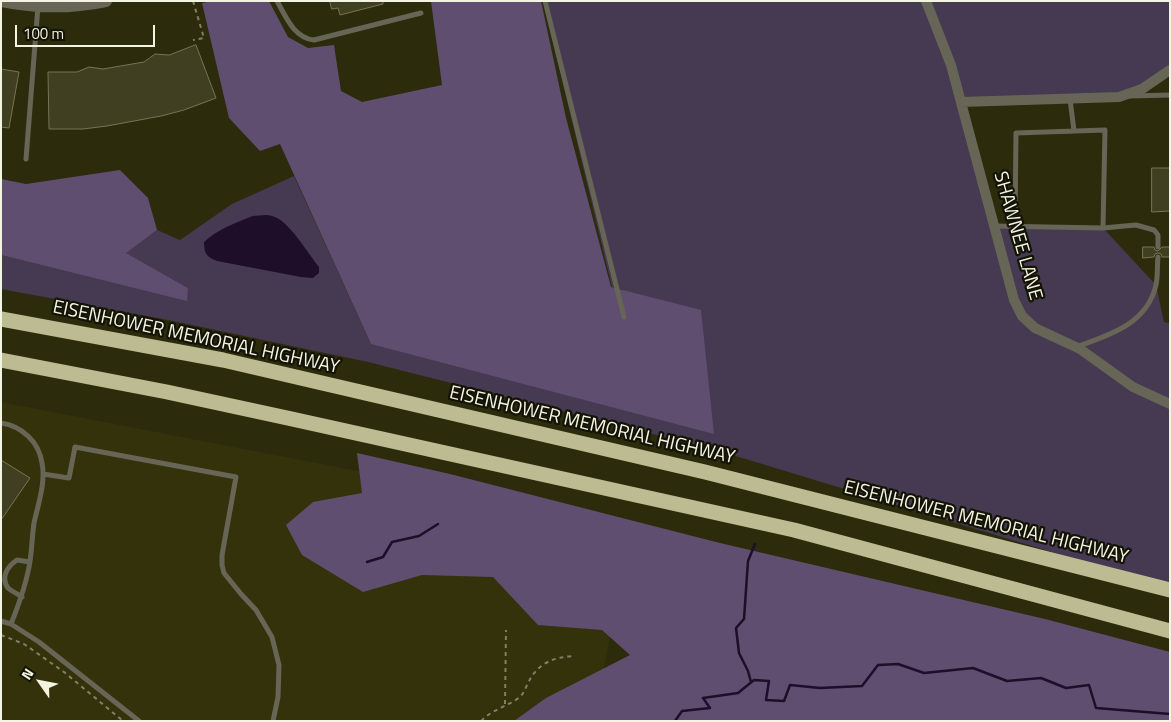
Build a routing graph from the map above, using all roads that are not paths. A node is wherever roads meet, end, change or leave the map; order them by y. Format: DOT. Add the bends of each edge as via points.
graph roads {
  1 [pos="2,1"];
  2 [pos="106,1"];
  3 [pos="277,1"];
  4 [pos="545,1"];
  5 [pos="926,1"];
  6 [pos="38,6"];
  7 [pos="421,13"];
  8 [pos="1170,70"];
  9 [pos="1170,95"];
  10 [pos="1119,97"];
  11 [pos="1070,98"];
  12 [pos="961,102"];
  13 [pos="1074,131"];
  14 [pos="26,159"];
  15 [pos="994,226"];
  16 [pos="1016,226"];
  17 [pos="1104,228"];
  18 [pos="1158,247"];
  19 [pos="1158,257"];
  20 [pos="624,317"];
  21 [pos="1,319"];
  22 [pos="1076,347"];
  23 [pos="1,360"];
  24 [pos="1170,404"];
  25 [pos="1,423"];
  26 [pos="43,474"];
  27 [pos="30,562"];
  28 [pos="1170,590"];
  29 [pos="22,597"];
  30 [pos="1,621"];
  31 [pos="11,624"];
  32 [pos="1170,631"];
  33 [pos="139,721"];
  34 [pos="273,721"];
  1 -- 6 [label="street"];
  2 -- 6 [label="street" via="83,6"];
  3 -- 7 [label="lane" via="299,34 314,40"];
  4 -- 20 [label="lane"];
  5 -- 12 [label="street, SHAWNEE LANE" via="951,65"];
  6 -- 14 [label="lane"];
  8 -- 10 [label="street" via="1142,89"];
  9 -- 10 [label="lane"];
  10 -- 11 [label="street"];
  11 -- 12 [label="street"];
  11 -- 13 [label="lane"];
  12 -- 15 [label="street, SHAWNEE LANE"];
  13 -- 16 [label="lane" via="1016,133"];
  13 -- 17 [label="lane" via="1105,130"];
  15 -- 16 [label="lane"];
  15 -- 22 [label="street, SHAWNEE LANE" via="1014,300 1022,316 1035,328"];
  16 -- 17 [label="lane"];
  17 -- 18 [label="lane" via="1148,227 1158,235"];
  19 -- 22 [label="lane" via="1156,285 1140,316 1106,337"];
  21 -- 28 [label="highway, EISENHOWER MEMORIAL HIGHWAY" via="223,360 706,472"];
  22 -- 24 [label="street, SHAWNEE LANE" via="1132,387"];
  23 -- 32 [label="highway" via="254,411 794,530"];
  25 -- 26 [label="lane" via="14,426 31,439 38,450"];
  26 -- 27 [label="lane"];
  26 -- 34 [label="lane" via="69,478 75,447 236,477 222,565 224,573 260,616 272,638 279,665 278,698"];
  27 -- 29 [label="lane"];
  27 -- 29 [label="lane" via="17,560 4,572 8,588"];
  29 -- 31 [label="lane"];
  30 -- 31 [label="lane"];
  31 -- 33 [label="lane" via="39,642"];
}
